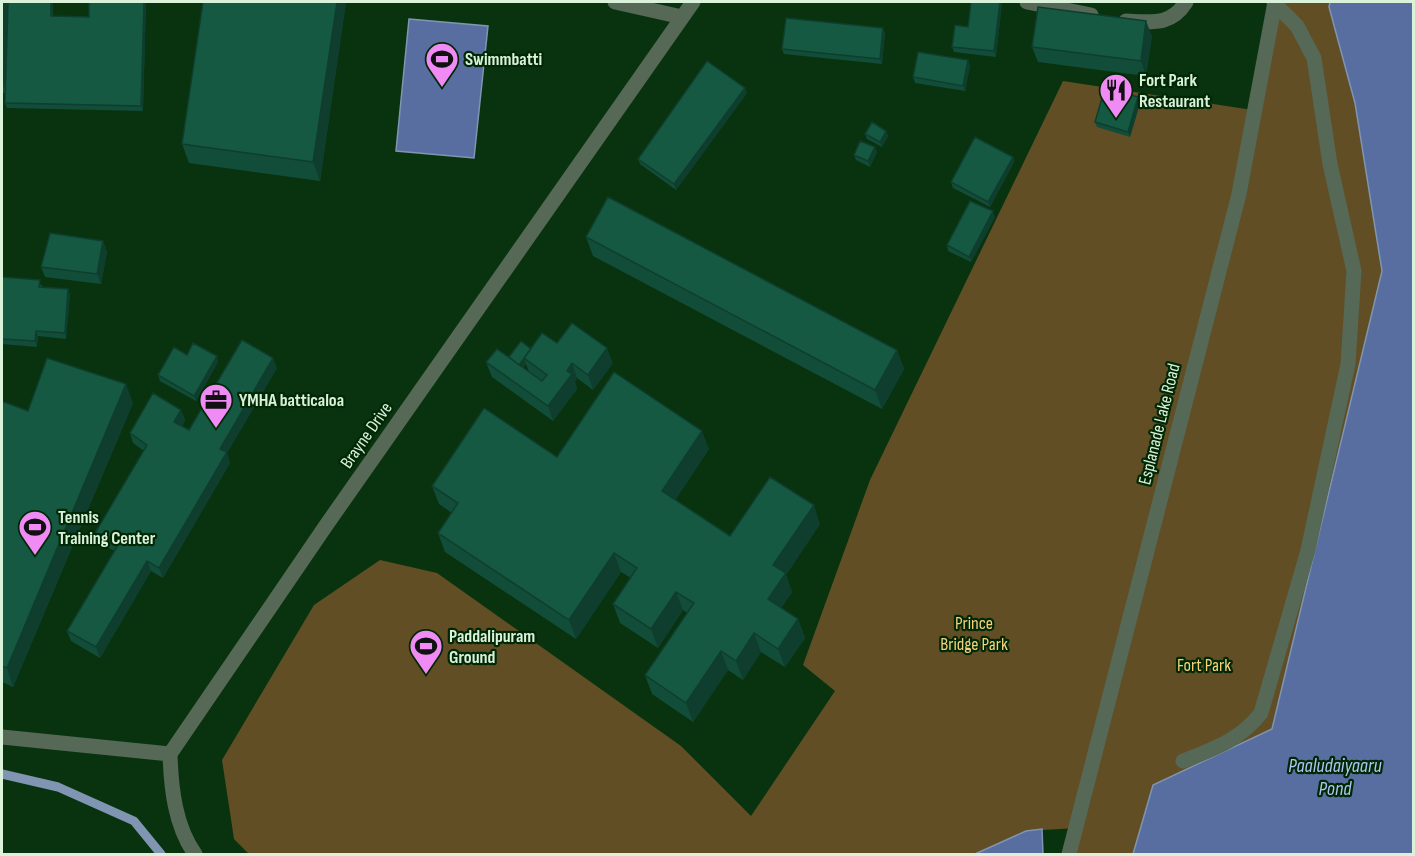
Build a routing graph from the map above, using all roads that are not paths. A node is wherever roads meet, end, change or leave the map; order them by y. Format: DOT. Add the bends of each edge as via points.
graph roads {
  1 [pos="615,2"];
  2 [pos="693,2"];
  3 [pos="1027,2"];
  4 [pos="1186,2"];
  5 [pos="1274,2"];
  6 [pos="682,17"];
  7 [pos="2,737"];
  8 [pos="170,754"];
  9 [pos="1183,761"];
  10 [pos="195,855"];
  11 [pos="1069,855"];
  1 -- 6 [label="street"];
  2 -- 6 [label="street, Brayne Drive"];
  3 -- 4 [label="street" via="1108,19 1162,23"];
  5 -- 9 [label="street" via="1297,26 1314,58 1330,165 1354,271 1348,364 1308,550 1261,713 1248,729 1228,743"];
  5 -- 11 [label="street, Esplanade Lake Road" via="1239,194"];
  6 -- 8 [label="street, Brayne Drive"];
  7 -- 8 [label="street"];
  8 -- 10 [label="street" via="171,792"];
}
